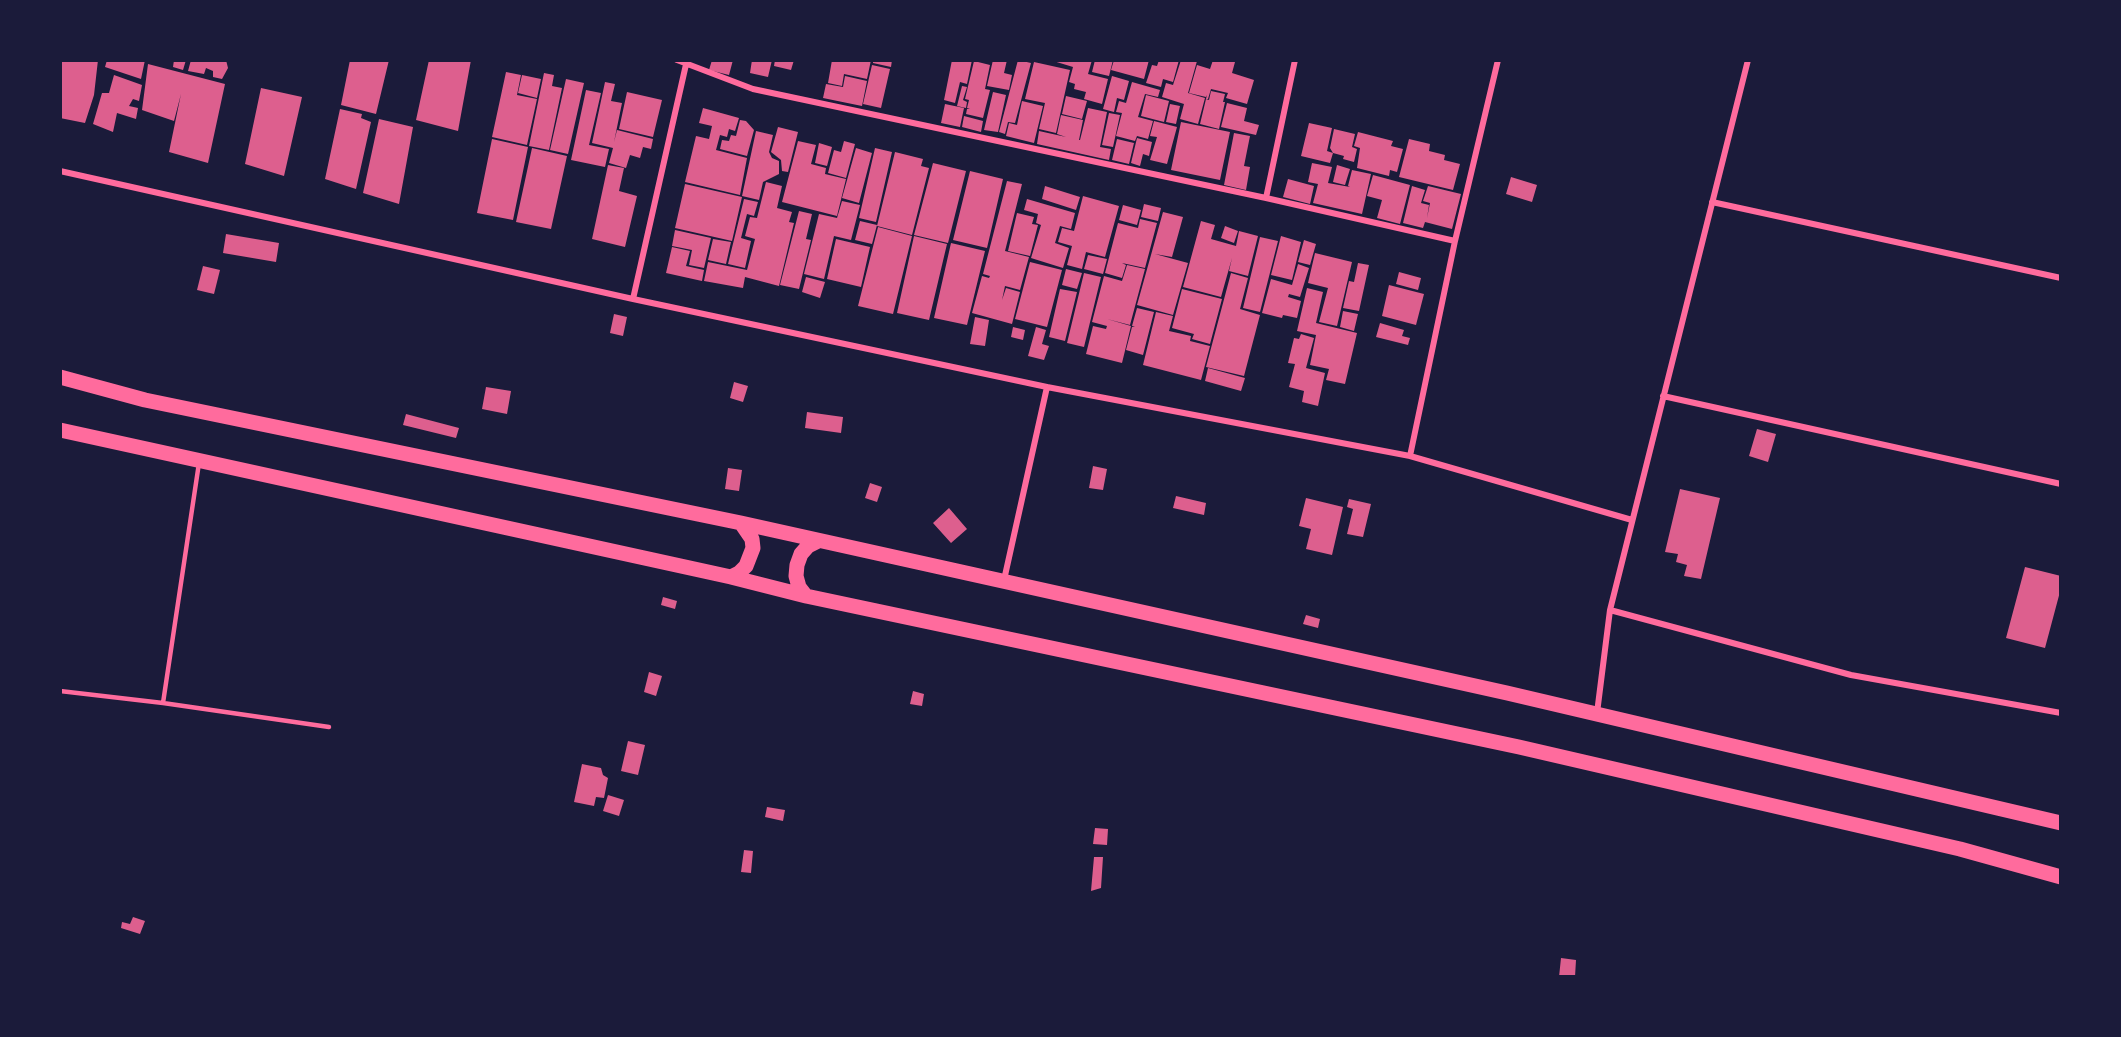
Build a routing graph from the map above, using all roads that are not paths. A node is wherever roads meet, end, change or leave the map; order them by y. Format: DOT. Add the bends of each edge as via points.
graph roads {
  1 [pos="677,60"];
  2 [pos="1295,60"];
  3 [pos="1498,60"];
  4 [pos="1748,60"];
  5 [pos="686,62"];
  6 [pos="60,171"];
  7 [pos="1266,198"];
  8 [pos="1712,202"];
  9 [pos="1455,241"];
  10 [pos="2061,278"];
  11 [pos="633,299"];
  12 [pos="60,377"];
  13 [pos="1047,387"];
  14 [pos="1663,396"];
  15 [pos="60,430"];
  16 [pos="1410,456"];
  17 [pos="199,460"];
  18 [pos="2061,484"];
  19 [pos="1632,520"];
  20 [pos="741,523"];
  21 [pos="818,541"];
  22 [pos="731,577"];
  23 [pos="1003,582"];
  24 [pos="806,596"];
  25 [pos="1610,610"];
  26 [pos="60,691"];
  27 [pos="163,703"];
  28 [pos="2061,713"];
  29 [pos="1597,714"];
  30 [pos="329,727"];
  31 [pos="2061,823"];
  32 [pos="2061,877"];
  1 -- 5 [label="street"];
  2 -- 7 [label="street"];
  3 -- 9 [label="street"];
  4 -- 8 [label="street"];
  5 -- 7 [label="street" via="753,89"];
  5 -- 11 [label="street"];
  6 -- 11 [label="street"];
  7 -- 9 [label="street"];
  8 -- 10 [label="street"];
  8 -- 14 [label="street"];
  9 -- 16 [label="street"];
  11 -- 13 [label="street"];
  12 -- 20 [label="main road" via="144,400"];
  13 -- 16 [label="street"];
  13 -- 23 [label="street"];
  14 -- 18 [label="street"];
  14 -- 19 [label="street"];
  15 -- 17 [label="main road"];
  16 -- 19 [label="street"];
  17 -- 22 [label="main road"];
  17 -- 27 [label="lane"];
  19 -- 25 [label="street"];
  20 -- 21 [label="main road"];
  20 -- 22 [label="main road" via="753,548 747,566"];
  21 -- 23 [label="main road"];
  21 -- 24 [label="main road" via="808,546 797,565 799,587"];
  22 -- 24 [label="main road"];
  23 -- 29 [label="main road"];
  24 -- 32 [label="main road" via="1519,747 1960,849"];
  25 -- 28 [label="street" via="1851,675"];
  25 -- 29 [label="street"];
  26 -- 27 [label="lane"];
  27 -- 30 [label="lane"];
  29 -- 31 [label="main road"];
}
